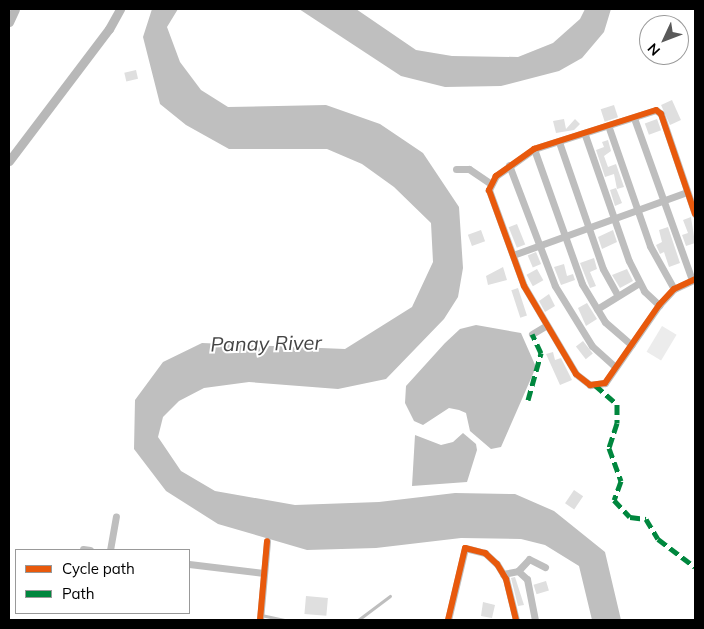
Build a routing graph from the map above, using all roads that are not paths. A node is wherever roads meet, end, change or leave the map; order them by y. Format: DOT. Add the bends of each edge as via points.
graph roads {
  1 [pos="15,9"];
  2 [pos="120,9"];
  3 [pos="9,22"];
  4 [pos="634,118"];
  5 [pos="609,128"];
  6 [pos="585,136"];
  7 [pos="559,142"];
  8 [pos="534,149"];
  9 [pos="9,161"];
  10 [pos="509,165"];
  11 [pos="456,169"];
  12 [pos="490,183"];
  13 [pos="687,192"];
  14 [pos="664,202"];
  15 [pos="638,210"];
  16 [pos="695,214"];
  17 [pos="616,220"];
  18 [pos="589,228"];
  19 [pos="564,236"];
  20 [pos="540,245"];
  21 [pos="512,255"];
  22 [pos="694,279"];
  23 [pos="640,283"];
  24 [pos="674,289"];
  25 [pos="617,294"];
  26 [pos="659,305"];
  27 [pos="597,309"];
  28 [pos="547,325"];
  29 [pos="532,334"];
  30 [pos="631,346"];
  31 [pos="615,367"];
  32 [pos="116,517"];
  33 [pos="266,541"];
  34 [pos="110,549"];
  35 [pos="190,564"];
  36 [pos="546,567"];
  37 [pos="518,571"];
  38 [pos="263,574"];
  39 [pos="503,574"];
  40 [pos="390,596"];
  41 [pos="260,618"];
  42 [pos="285,620"];
  43 [pos="358,620"];
  44 [pos="448,620"];
  45 [pos="516,620"];
  46 [pos="535,620"];
  1 -- 3 [label="main road"];
  2 -- 9 [label="main road" via="109,30"];
  4 -- 5 [label="street"];
  4 -- 13 [label="street" via="649,111 661,114"];
  4 -- 14 [label="street"];
  5 -- 6 [label="street"];
  5 -- 15 [label="street"];
  6 -- 7 [label="street"];
  6 -- 17 [label="street"];
  7 -- 8 [label="street"];
  7 -- 18 [label="street"];
  8 -- 10 [label="street"];
  8 -- 19 [label="street"];
  10 -- 12 [label="street"];
  10 -- 20 [label="street"];
  11 -- 12 [label="street" via="469,169"];
  12 -- 21 [label="street" via="489,190"];
  13 -- 14 [label="street"];
  13 -- 16 [label="street"];
  14 -- 15 [label="street"];
  14 -- 22 [label="street"];
  15 -- 17 [label="street"];
  15 -- 24 [label="street" via="659,266"];
  17 -- 18 [label="street"];
  17 -- 23 [label="street"];
  18 -- 19 [label="street"];
  18 -- 25 [label="street" via="603,270"];
  19 -- 20 [label="street"];
  19 -- 27 [label="street" via="582,284"];
  20 -- 21 [label="street"];
  20 -- 31 [label="street" via="555,286 579,328"];
  21 -- 28 [label="street" via="524,286"];
  22 -- 24 [label="street"];
  23 -- 25 [label="street"];
  23 -- 26 [label="street"];
  24 -- 26 [label="street"];
  25 -- 27 [label="street"];
  26 -- 30 [label="street"];
  27 -- 30 [label="street" via="614,333"];
  28 -- 29 [label="street"];
  28 -- 31 [label="street" via="583,381 590,385 605,383"];
  30 -- 31 [label="street"];
  32 -- 34 [label="street"];
  33 -- 38 [label="street"];
  35 -- 38 [label="street"];
  36 -- 37 [label="street" via="529,559"];
  37 -- 39 [label="street"];
  37 -- 46 [label="street" via="527,579"];
  38 -- 41 [label="street"];
  39 -- 44 [label="street" via="485,553 465,548"];
  39 -- 45 [label="street"];
  40 -- 43 [label="lane"];
  41 -- 42 [label="lane"];
}
